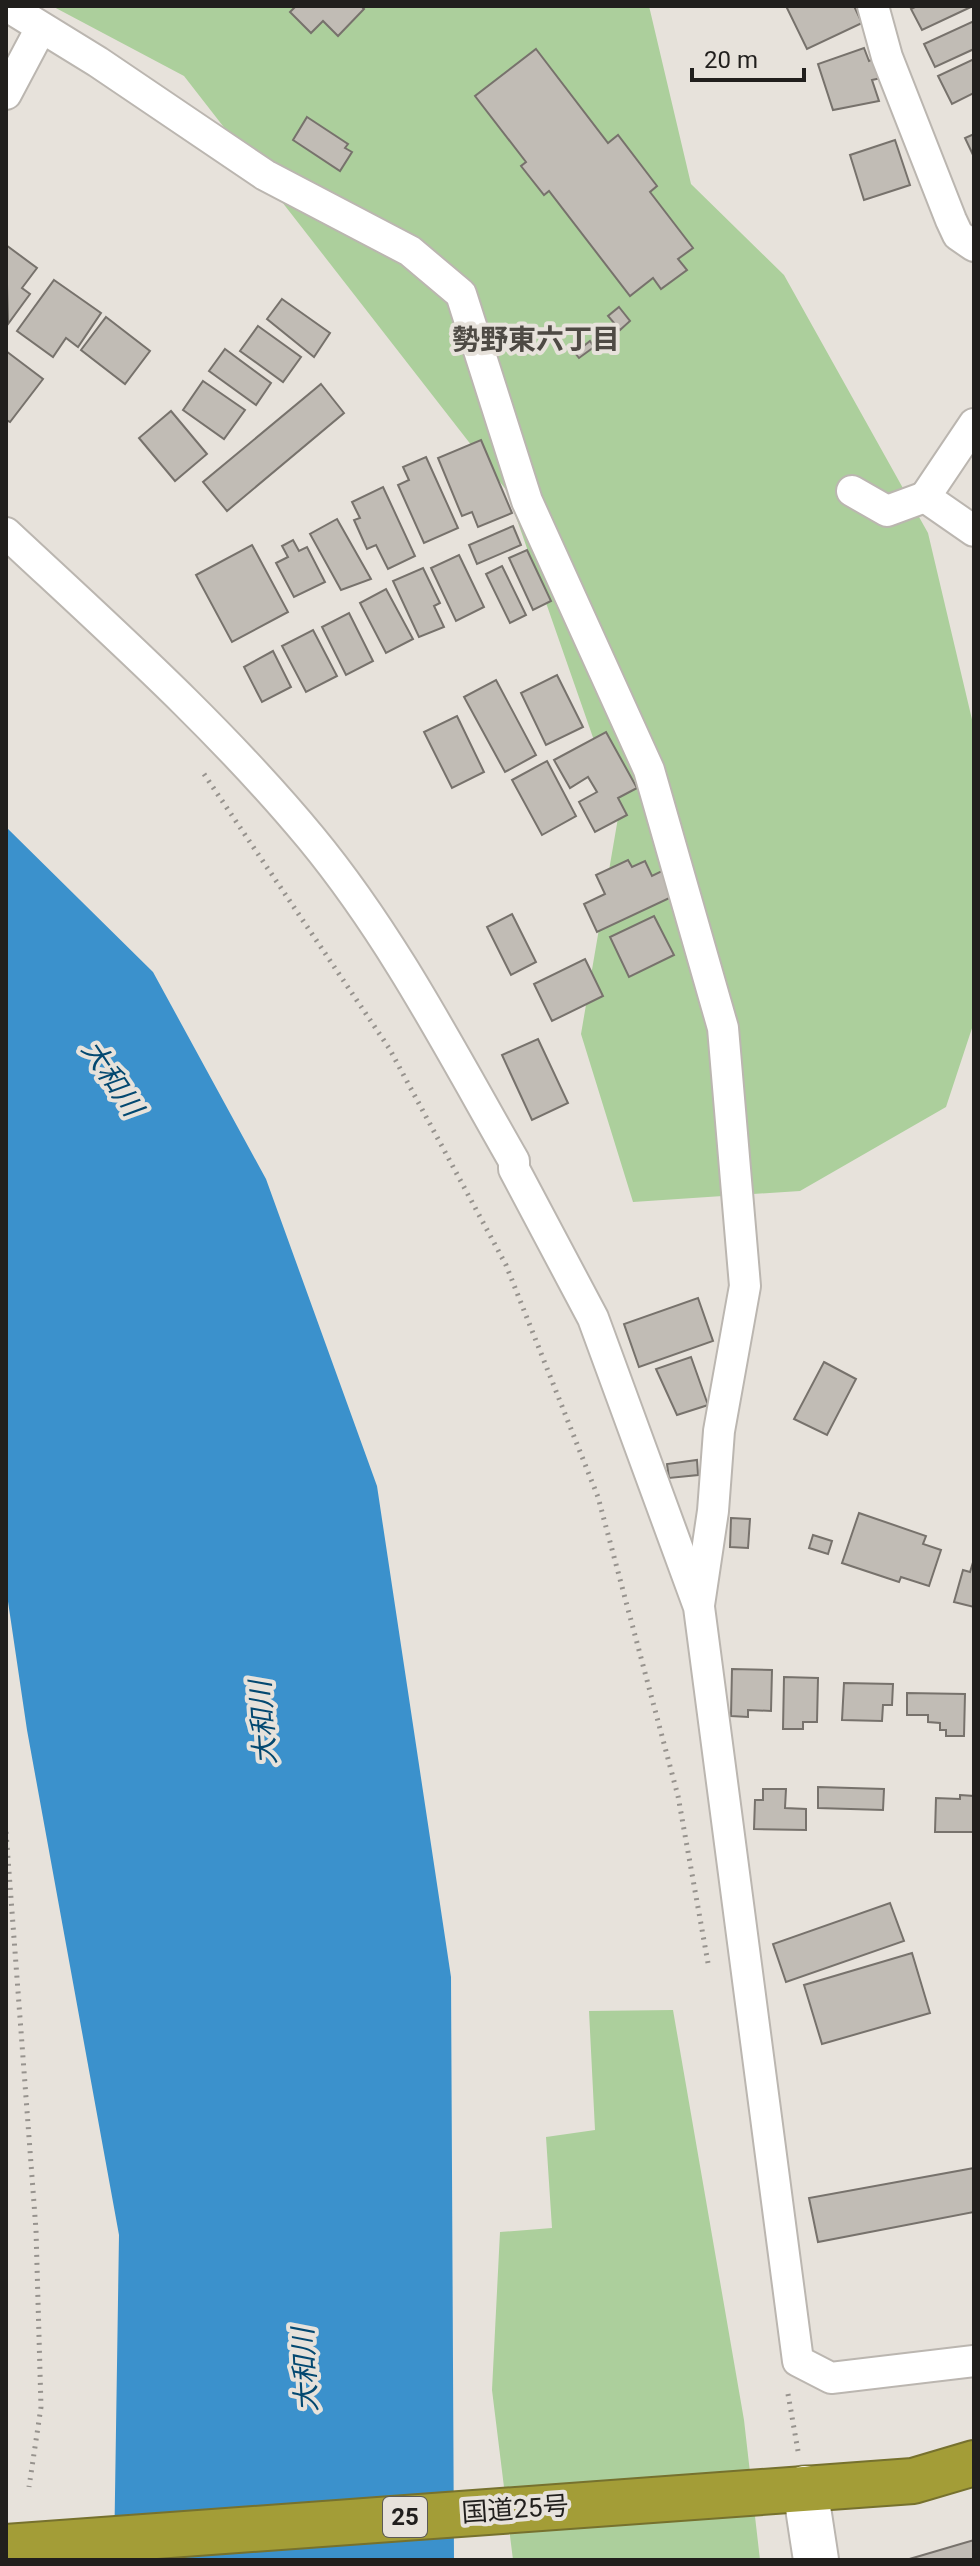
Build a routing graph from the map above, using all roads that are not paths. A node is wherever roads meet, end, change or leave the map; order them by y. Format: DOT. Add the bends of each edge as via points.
graph roads {
  1 [pos="7,6"];
  2 [pos="873,6"];
  3 [pos="41,28"];
  4 [pos="6,94"];
  5 [pos="963,214"];
  6 [pos="974,246"];
  7 [pos="974,424"];
  8 [pos="852,491"];
  9 [pos="925,497"];
  10 [pos="974,531"];
  11 [pos="6,533"];
  12 [pos="699,1607"];
  13 [pos="974,2361"];
  14 [pos="974,2463"];
  15 [pos="805,2488"];
  16 [pos="6,2547"];
  17 [pos="816,2560"];
  1 -- 3 [label="street"];
  2 -- 5 [label="street" via="887,57"];
  3 -- 4 [label="street"];
  3 -- 12 [label="street" via="265,175 410,251 461,294 527,501 649,770 723,1028 745,1286 719,1431"];
  5 -- 6 [label="street" via="958,235"];
  7 -- 9 [label="street"];
  8 -- 9 [label="street" via="887,511"];
  9 -- 10 [label="street"];
  11 -- 12 [label="street" via="205,719 312,839 403,967 514,1161 593,1318"];
  12 -- 13 [label="street" via="798,2361 831,2378"];
  14 -- 15 [label="highway, 国道25号 / 25" via="913,2481"];
  15 -- 16 [label="highway, 国道25号 / 25"];
  15 -- 17 [label="street"];
}
